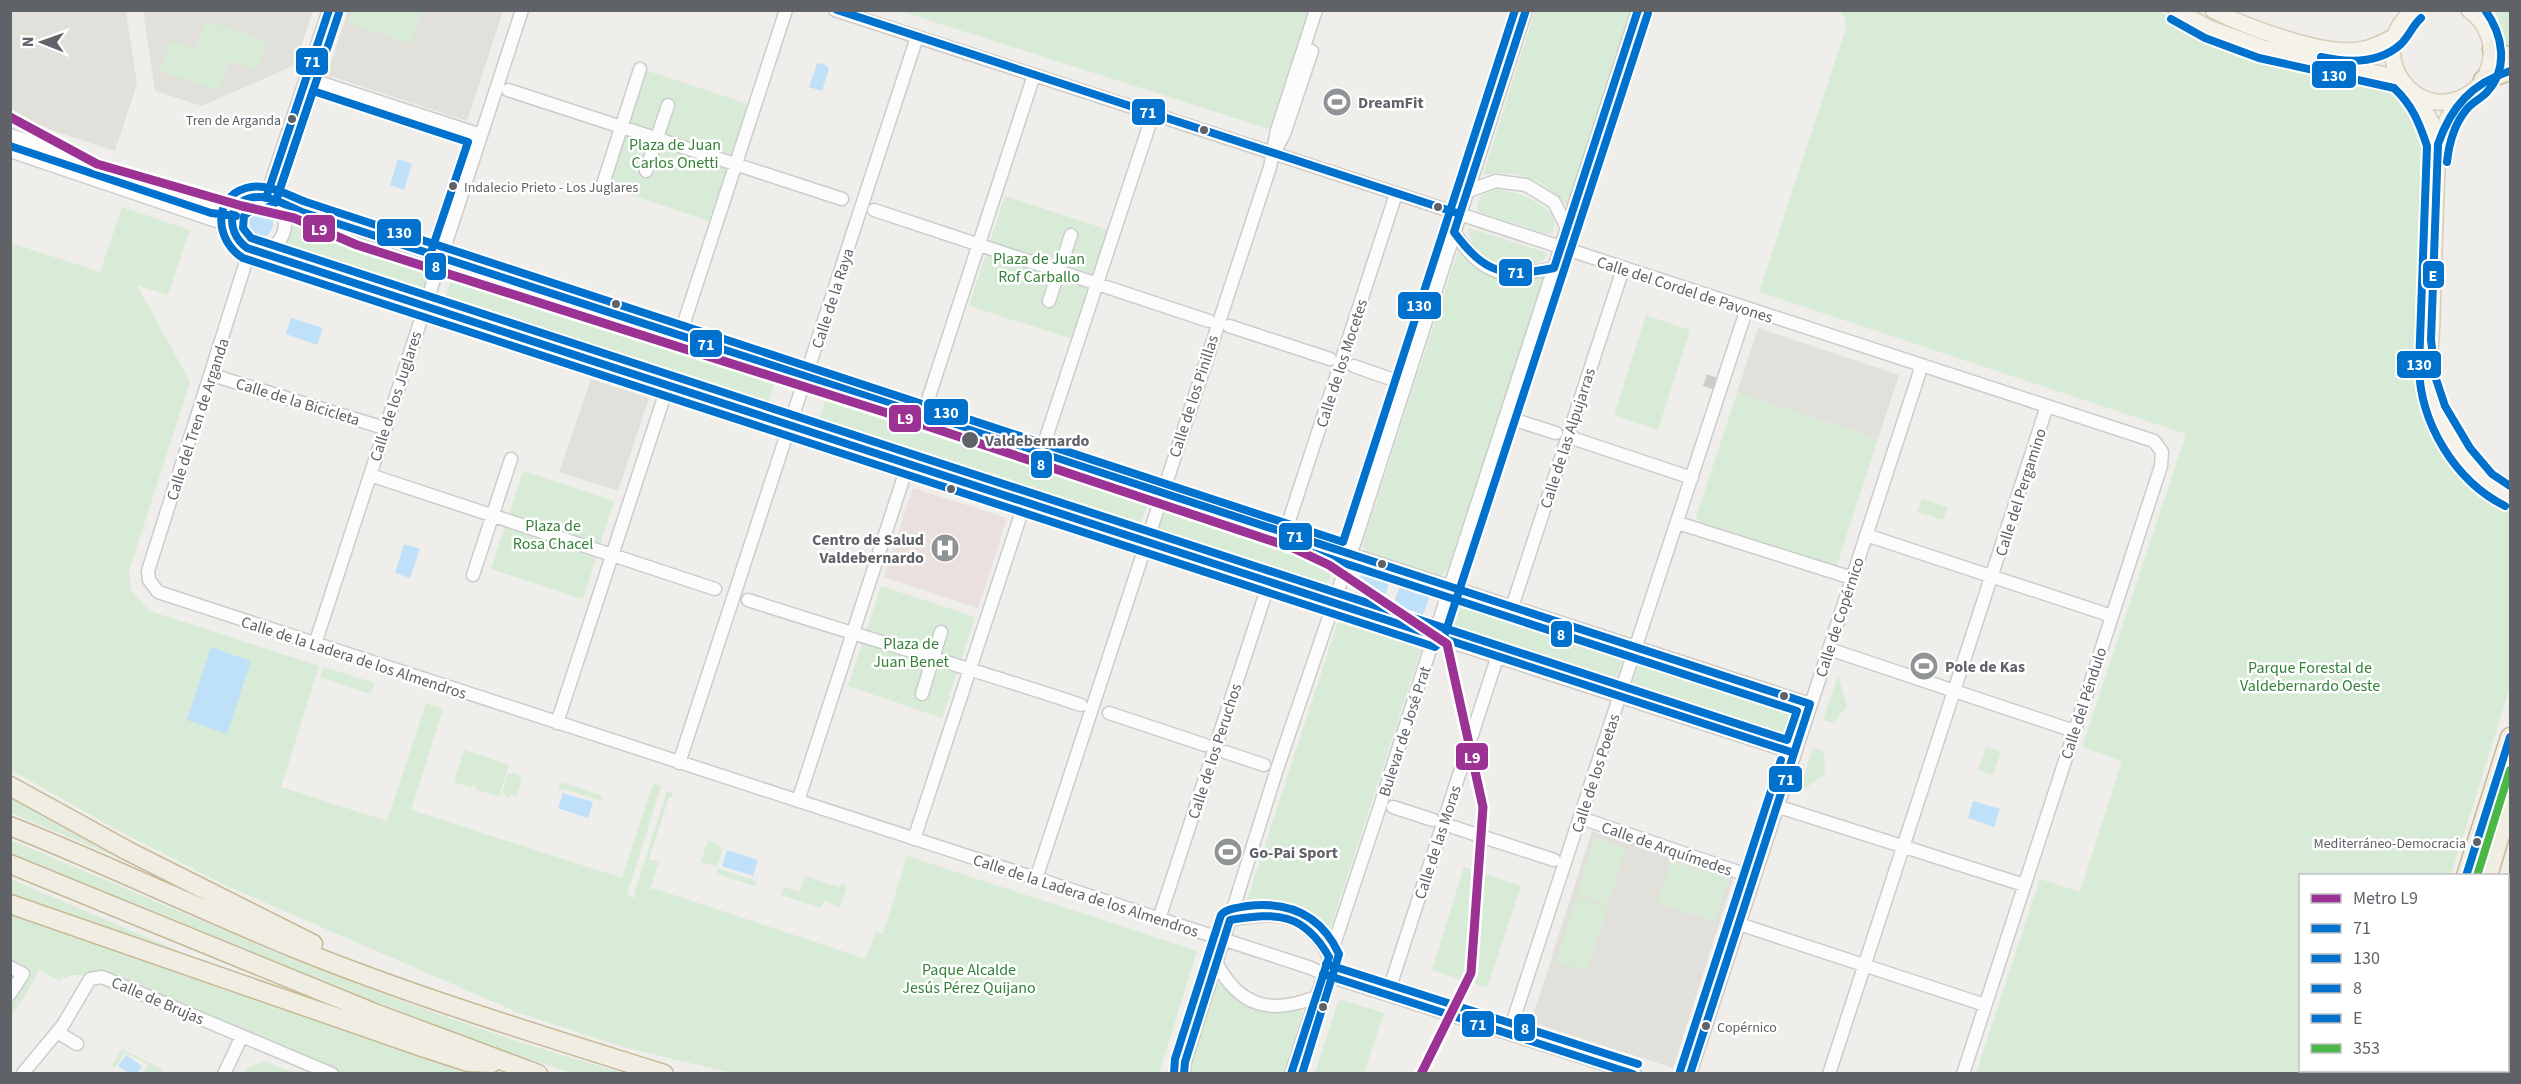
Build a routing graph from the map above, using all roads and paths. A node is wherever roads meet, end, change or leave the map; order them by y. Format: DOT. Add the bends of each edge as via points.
graph roads {
  1 [pos="329,10"];
  2 [pos="522,10"];
  3 [pos="786,10"];
  4 [pos="835,10"];
  5 [pos="1316,10"];
  6 [pos="1325,10"];
  7 [pos="1526,10"];
  8 [pos="1638,10"];
  9 [pos="2176,10"];
  10 [pos="2213,10"];
  11 [pos="2414,10"];
  12 [pos="2469,10"];
  13 [pos="2483,16"];
  14 [pos="2395,36"];
  15 [pos="917,37"];
  16 [pos="2492,49"];
  17 [pos="2511,58"];
  18 [pos="640,69"];
  19 [pos="2511,71"];
  20 [pos="1034,75"];
  21 [pos="306,78"];
  22 [pos="2399,78"];
  23 [pos="2483,80"];
  24 [pos="508,90"];
  25 [pos="2416,95"];
  26 [pos="2462,98"];
  27 [pos="668,105"];
  28 [pos="1153,114"];
  29 [pos="621,126"];
  30 [pos="10,135"];
  31 [pos="481,135"];
  32 [pos="657,139"];
  33 [pos="2438,144"];
  34 [pos="10,151"];
  35 [pos="1273,154"];
  36 [pos="736,165"];
  37 [pos="646,171"];
  38 [pos="602,187"];
  39 [pos="1468,191"];
  40 [pos="1396,194"];
  41 [pos="842,199"];
  42 [pos="271,200"];
  43 [pos="237,206"];
  44 [pos="874,210"];
  45 [pos="1460,214"];
  46 [pos="231,226"];
  47 [pos="1567,228"];
  48 [pos="1454,232"];
  49 [pos="1071,235"];
  50 [pos="979,243"];
  51 [pos="1561,248"];
  52 [pos="255,250"];
  53 [pos="440,257"];
  54 [pos="1554,268"];
  55 [pos="1623,269"];
  56 [pos="1058,271"];
  57 [pos="1098,282"];
  58 [pos="1049,301"];
  59 [pos="425,305"];
  60 [pos="1747,308"];
  61 [pos="1209,321"];
  62 [pos="1229,326"];
  63 [pos="680,335"];
  64 [pos="2431,340"];
  65 [pos="1330,359"];
  66 [pos="1922,365"];
  67 [pos="1354,366"];
  68 [pos="212,375"];
  69 [pos="806,376"];
  70 [pos="1388,378"];
  71 [pos="668,385"];
  72 [pos="2047,406"];
  73 [pos="923,415"];
  74 [pos="1512,419"];
  75 [pos="790,425"];
  76 [pos="384,428"];
  77 [pos="1556,433"];
  78 [pos="1575,439"];
  79 [pos="1041,453"];
  80 [pos="511,459"];
  81 [pos="908,464"];
  82 [pos="370,476"];
  83 [pos="1692,478"];
  84 [pos="2511,486"];
  85 [pos="1162,493"];
  86 [pos="2511,497"];
  87 [pos="1025,502"];
  88 [pos="493,515"];
  89 [pos="1678,523"];
  90 [pos="1286,533"];
  91 [pos="1866,536"];
  92 [pos="1146,542"];
  93 [pos="612,555"];
  94 [pos="1350,555"];
  95 [pos="473,574"];
  96 [pos="1992,577"];
  97 [pos="1852,578"];
  98 [pos="1269,583"];
  99 [pos="152,587"];
  100 [pos="1450,587"];
  101 [pos="715,589"];
  102 [pos="748,600"];
  103 [pos="1334,604"];
  104 [pos="1512,607"];
  105 [pos="2112,616"];
  106 [pos="941,632"];
  107 [pos="852,634"];
  108 [pos="1433,637"];
  109 [pos="315,644"];
  110 [pos="1636,648"];
  111 [pos="1829,649"];
  112 [pos="933,657"];
  113 [pos="1497,658"];
  114 [pos="970,668"];
  115 [pos="1954,692"];
  116 [pos="922,694"];
  117 [pos="1620,698"];
  118 [pos="1809,704"];
  119 [pos="1081,705"];
  120 [pos="1109,714"];
  121 [pos="557,723"];
  122 [pos="2074,731"];
  123 [pos="2511,737"];
  124 [pos="1205,745"];
  125 [pos="1225,752"];
  126 [pos="1794,753"];
  127 [pos="679,763"];
  128 [pos="1264,765"];
  129 [pos="10,786"];
  130 [pos="798,801"];
  131 [pos="2511,802"];
  132 [pos="1776,806"];
  133 [pos="1393,807"];
  134 [pos="1581,818"];
  135 [pos="1433,820"];
  136 [pos="10,826"];
  137 [pos="1453,827"];
  138 [pos="914,839"];
  139 [pos="2511,840"];
  140 [pos="1902,847"];
  141 [pos="1554,860"];
  142 [pos="10,864"];
  143 [pos="2467,874"];
  144 [pos="2489,874"];
  145 [pos="2501,874"];
  146 [pos="1753,877"];
  147 [pos="1036,879"];
  148 [pos="2024,885"];
  149 [pos="10,904"];
  150 [pos="1159,919"];
  151 [pos="1230,921"];
  152 [pos="1739,924"];
  153 [pos="1224,940"];
  154 [pos="1329,957"];
  155 [pos="1216,962"];
  156 [pos="1864,966"];
  157 [pos="10,968"];
  158 [pos="1323,974"];
  159 [pos="388,984"];
  160 [pos="1388,993"];
  161 [pos="10,994"];
  162 [pos="1316,997"];
  163 [pos="1985,1005"];
  164 [pos="57,1032"];
  165 [pos="1509,1033"];
  166 [pos="242,1036"];
  167 [pos="77,1044"];
  168 [pos="514,1065"];
  169 [pos="22,1073"];
  170 [pos="224,1074"];
  171 [pos="332,1074"];
  172 [pos="538,1074"];
  173 [pos="664,1074"];
  174 [pos="1184,1074"];
  175 [pos="1291,1074"];
  176 [pos="1635,1074"];
  177 [pos="1690,1074"];
  178 [pos="1829,1074"];
  179 [pos="1963,1074"];
  1 -- 21 [label="street"];
  2 -- 31 [label="street, Calle de los Juglares"];
  3 -- 36 [label="street"];
  4 -- 15 [label="street, Calle del Cordel de Pavones"];
  5 -- 35 [label="street, Calle de los Pinillas" via="1277,130"];
  6 -- 35 [label="street, Calle de los Pinillas" via="1284,134"];
  7 -- 39 [label="street"];
  8 -- 47 [label="street, Bulevar de José Prat"];
  9 -- 22 [label="main road" via="2263,48"];
  10 -- 14 [label="main road" via="2267,32 2346,51 2371,48"];
  11 -- 14 [label="main road"];
  12 -- 13 [label="main road"];
  13 -- 16 [label="main road"];
  14 -- 22 [label="main road" via="2392,57"];
  15 -- 20 [label="street, Calle del Cordel de Pavones"];
  15 -- 69 [label="street, Calle de la Raya"];
  16 -- 17 [label="highway"];
  16 -- 23 [label="main road"];
  18 -- 29 [label="street"];
  19 -- 23 [label="highway"];
  20 -- 28 [label="street, Calle del Cordel de Pavones"];
  20 -- 50 [label="street"];
  21 -- 31 [label="street"];
  21 -- 42 [label="street"];
  22 -- 25 [label="main road"];
  23 -- 26 [label="main road"];
  24 -- 29 [label="street"];
  25 -- 26 [label="main road" via="2438,102"];
  25 -- 33 [label="main road" via="2432,122"];
  26 -- 33 [label="main road" via="2448,118"];
  27 -- 32 [label="street"];
  28 -- 35 [label="street, Calle del Cordel de Pavones"];
  28 -- 57 [label="street"];
  29 -- 32 [label="street"];
  29 -- 38 [label="street"];
  30 -- 43 [label="street" via="214,203"];
  31 -- 53 [label="street, Calle de los Juglares"];
  32 -- 36 [label="street"];
  32 -- 37 [label="street"];
  33 -- 64 [label="main road"];
  34 -- 46 [label="street"];
  35 -- 40 [label="street, Calle del Cordel de Pavones"];
  35 -- 85 [label="street, Calle de los Pinillas"];
  36 -- 41 [label="street"];
  36 -- 63 [label="street"];
  39 -- 45 [label="street"];
  39 -- 47 [label="street" via="1496,181 1526,186 1554,202"];
  40 -- 45 [label="street, Calle del Cordel de Pavones"];
  40 -- 90 [label="street, Calle de los Mocetes"];
  42 -- 43 [label="street" via="247,199"];
  42 -- 52 [label="street" via="280,208 285,221 282,235 273,246"];
  42 -- 53 [label="street"];
  43 -- 46 [label="street"];
  44 -- 50 [label="street"];
  45 -- 48 [label="street"];
  45 -- 51 [label="street, Calle del Cordel de Pavones"];
  46 -- 52 [label="street" via="239,243"];
  47 -- 51 [label="street, Bulevar de José Prat"];
  48 -- 54 [label="street" via="1481,264 1497,272 1530,274"];
  48 -- 94 [label="street"];
  49 -- 56 [label="street"];
  50 -- 56 [label="street"];
  50 -- 73 [label="street"];
  51 -- 54 [label="street, Bulevar de José Prat"];
  51 -- 55 [label="street, Calle del Cordel de Pavones"];
  52 -- 59 [label="street"];
  52 -- 68 [label="street, Calle del Tren de Arganda"];
  53 -- 59 [label="street, Calle de los Juglares"];
  53 -- 63 [label="street"];
  54 -- 100 [label="street, Bulevar de José Prat"];
  55 -- 60 [label="street, Calle del Cordel de Pavones"];
  55 -- 104 [label="street, Calle de las Alpujarras"];
  56 -- 57 [label="street"];
  56 -- 58 [label="street"];
  57 -- 61 [label="street"];
  57 -- 79 [label="street"];
  59 -- 71 [label="street"];
  59 -- 76 [label="street, Calle de los Juglares"];
  60 -- 66 [label="street, Calle del Cordel de Pavones"];
  60 -- 83 [label="street, Calle de los Poetas"];
  62 -- 65 [label="street"];
  63 -- 69 [label="street"];
  64 -- 84 [label="main road" via="2440,393 2452,418 2481,464"];
  64 -- 86 [label="main road" via="2430,382 2444,423 2472,468"];
  66 -- 72 [label="street, Calle del Cordel de Pavones"];
  66 -- 91 [label="street, Calle de Copérnico"];
  67 -- 70 [label="street"];
  68 -- 76 [label="street, Calle de la Bicicleta"];
  68 -- 99 [label="street, Calle del Tren de Arganda" via="148,571"];
  69 -- 73 [label="street"];
  69 -- 75 [label="street, Calle de la Raya"];
  71 -- 75 [label="street"];
  71 -- 93 [label="street"];
  72 -- 96 [label="street, Calle del Pergamino"];
  72 -- 105 [label="street, Calle del Péndulo" via="2154,441 2162,452 2161,466"];
  73 -- 79 [label="street"];
  74 -- 77 [label="street"];
  75 -- 81 [label="street"];
  75 -- 127 [label="street, Calle de la Raya"];
  76 -- 82 [label="street, Calle de los Juglares"];
  78 -- 83 [label="street"];
  79 -- 85 [label="street"];
  80 -- 88 [label="street"];
  81 -- 87 [label="street"];
  81 -- 107 [label="street"];
  82 -- 88 [label="street"];
  82 -- 109 [label="street, Calle de los Juglares"];
  83 -- 89 [label="street, Calle de los Poetas"];
  85 -- 90 [label="street"];
  85 -- 92 [label="street, Calle de los Pinillas"];
  87 -- 92 [label="street"];
  87 -- 114 [label="street"];
  88 -- 93 [label="street"];
  88 -- 95 [label="street"];
  89 -- 97 [label="street"];
  89 -- 110 [label="street, Calle de los Poetas"];
  90 -- 94 [label="street"];
  91 -- 96 [label="street, Calle del Pergamino"];
  91 -- 97 [label="street, Calle de Copérnico"];
  92 -- 98 [label="street"];
  92 -- 147 [label="street, Calle de los Pinillas"];
  93 -- 101 [label="street"];
  93 -- 121 [label="street"];
  94 -- 100 [label="street"];
  94 -- 103 [label="street"];
  96 -- 105 [label="street, Calle del Pergamino"];
  96 -- 115 [label="street, Calle del Pergamino"];
  97 -- 111 [label="street, Calle de Copérnico"];
  98 -- 103 [label="street"];
  98 -- 150 [label="street, Calle de los Peruchos"];
  99 -- 109 [label="street, Calle de la Ladera de los Almendros" via="170,597"];
  100 -- 104 [label="street"];
  100 -- 108 [label="street, Bulevar de José Prat"];
  102 -- 107 [label="street"];
  103 -- 108 [label="street"];
  103 -- 151 [label="street"];
  104 -- 110 [label="street"];
  105 -- 122 [label="street, Calle del Péndulo"];
  106 -- 112 [label="street"];
  107 -- 112 [label="street"];
  107 -- 130 [label="street"];
  108 -- 113 [label="street"];
  108 -- 154 [label="street, Bulevar de José Prat"];
  109 -- 121 [label="street, Calle de la Ladera de los Almendros"];
  110 -- 117 [label="street, Calle de los Poetas"];
  110 -- 118 [label="street"];
  111 -- 115 [label="street"];
  111 -- 118 [label="street, Calle de Copérnico"];
  112 -- 114 [label="street"];
  112 -- 116 [label="street"];
  113 -- 117 [label="street"];
  113 -- 160 [label="street, Calle de las Moras"];
  114 -- 119 [label="street"];
  114 -- 138 [label="street"];
  115 -- 122 [label="street"];
  115 -- 140 [label="street, Calle del Pergamino"];
  117 -- 126 [label="street"];
  117 -- 134 [label="street, Calle de los Poetas"];
  118 -- 126 [label="street, Calle de Copérnico"];
  120 -- 124 [label="street"];
  121 -- 127 [label="street, Calle de la Ladera de los Almendros"];
  122 -- 148 [label="street, Calle del Péndulo"];
  123 -- 143 [label="highway"];
  125 -- 128 [label="street"];
  126 -- 132 [label="street, Calle de Copérnico"];
  127 -- 130 [label="street, Calle de la Ladera de los Almendros"];
  129 -- 159 [label="highway"];
  130 -- 138 [label="street, Calle de la Ladera de los Almendros"];
  131 -- 144 [label="highway"];
  132 -- 140 [label="street"];
  132 -- 146 [label="street, Calle de Copérnico"];
  133 -- 135 [label="street"];
  134 -- 146 [label="street, Calle de Arquímedes"];
  134 -- 165 [label="street, Calle de los Poetas"];
  136 -- 159 [label="highway"];
  137 -- 141 [label="street"];
  138 -- 147 [label="street, Calle de la Ladera de los Almendros"];
  139 -- 145 [label="highway"];
  140 -- 148 [label="street"];
  140 -- 156 [label="street, Calle del Pergamino"];
  142 -- 168 [label="highway" via="367,1010"];
  146 -- 152 [label="street, Calle de Copérnico"];
  147 -- 150 [label="street, Calle de la Ladera de los Almendros"];
  148 -- 163 [label="street, Calle del Péndulo"];
  149 -- 168 [label="highway" via="468,1062"];
  150 -- 153 [label="street, Calle de la Ladera de los Almendros"];
  151 -- 153 [label="street"];
  151 -- 154 [label="street" via="1279,914 1305,926 1321,940"];
  152 -- 156 [label="street"];
  152 -- 177 [label="street, Calle de Copérnico"];
  153 -- 155 [label="street"];
  153 -- 158 [label="street, Calle de la Ladera de los Almendros"];
  154 -- 158 [label="street, Bulevar de José Prat"];
  155 -- 162 [label="street" via="1230,985 1258,1004 1290,1006"];
  155 -- 174 [label="street"];
  156 -- 163 [label="street"];
  156 -- 178 [label="street, Calle del Pergamino"];
  157 -- 161 [label="street" via="23,974"];
  158 -- 160 [label="street, Calle de la Ladera de los Almendros"];
  158 -- 162 [label="street, Bulevar de José Prat"];
  159 -- 173 [label="highway"];
  160 -- 165 [label="street, Calle de la Ladera de los Almendros"];
  162 -- 175 [label="street, Bulevar de José Prat"];
  163 -- 179 [label="street, Calle del Péndulo"];
  164 -- 166 [label="street, Calle de Brujas" via="90,979 102,977"];
  164 -- 167 [label="street"];
  164 -- 169 [label="street, Calle de Brujas"];
  165 -- 176 [label="street, Calle de la Ladera de los Almendros"];
  166 -- 170 [label="street"];
  166 -- 171 [label="street, Calle de Brujas"];
  168 -- 172 [label="highway"];
}
